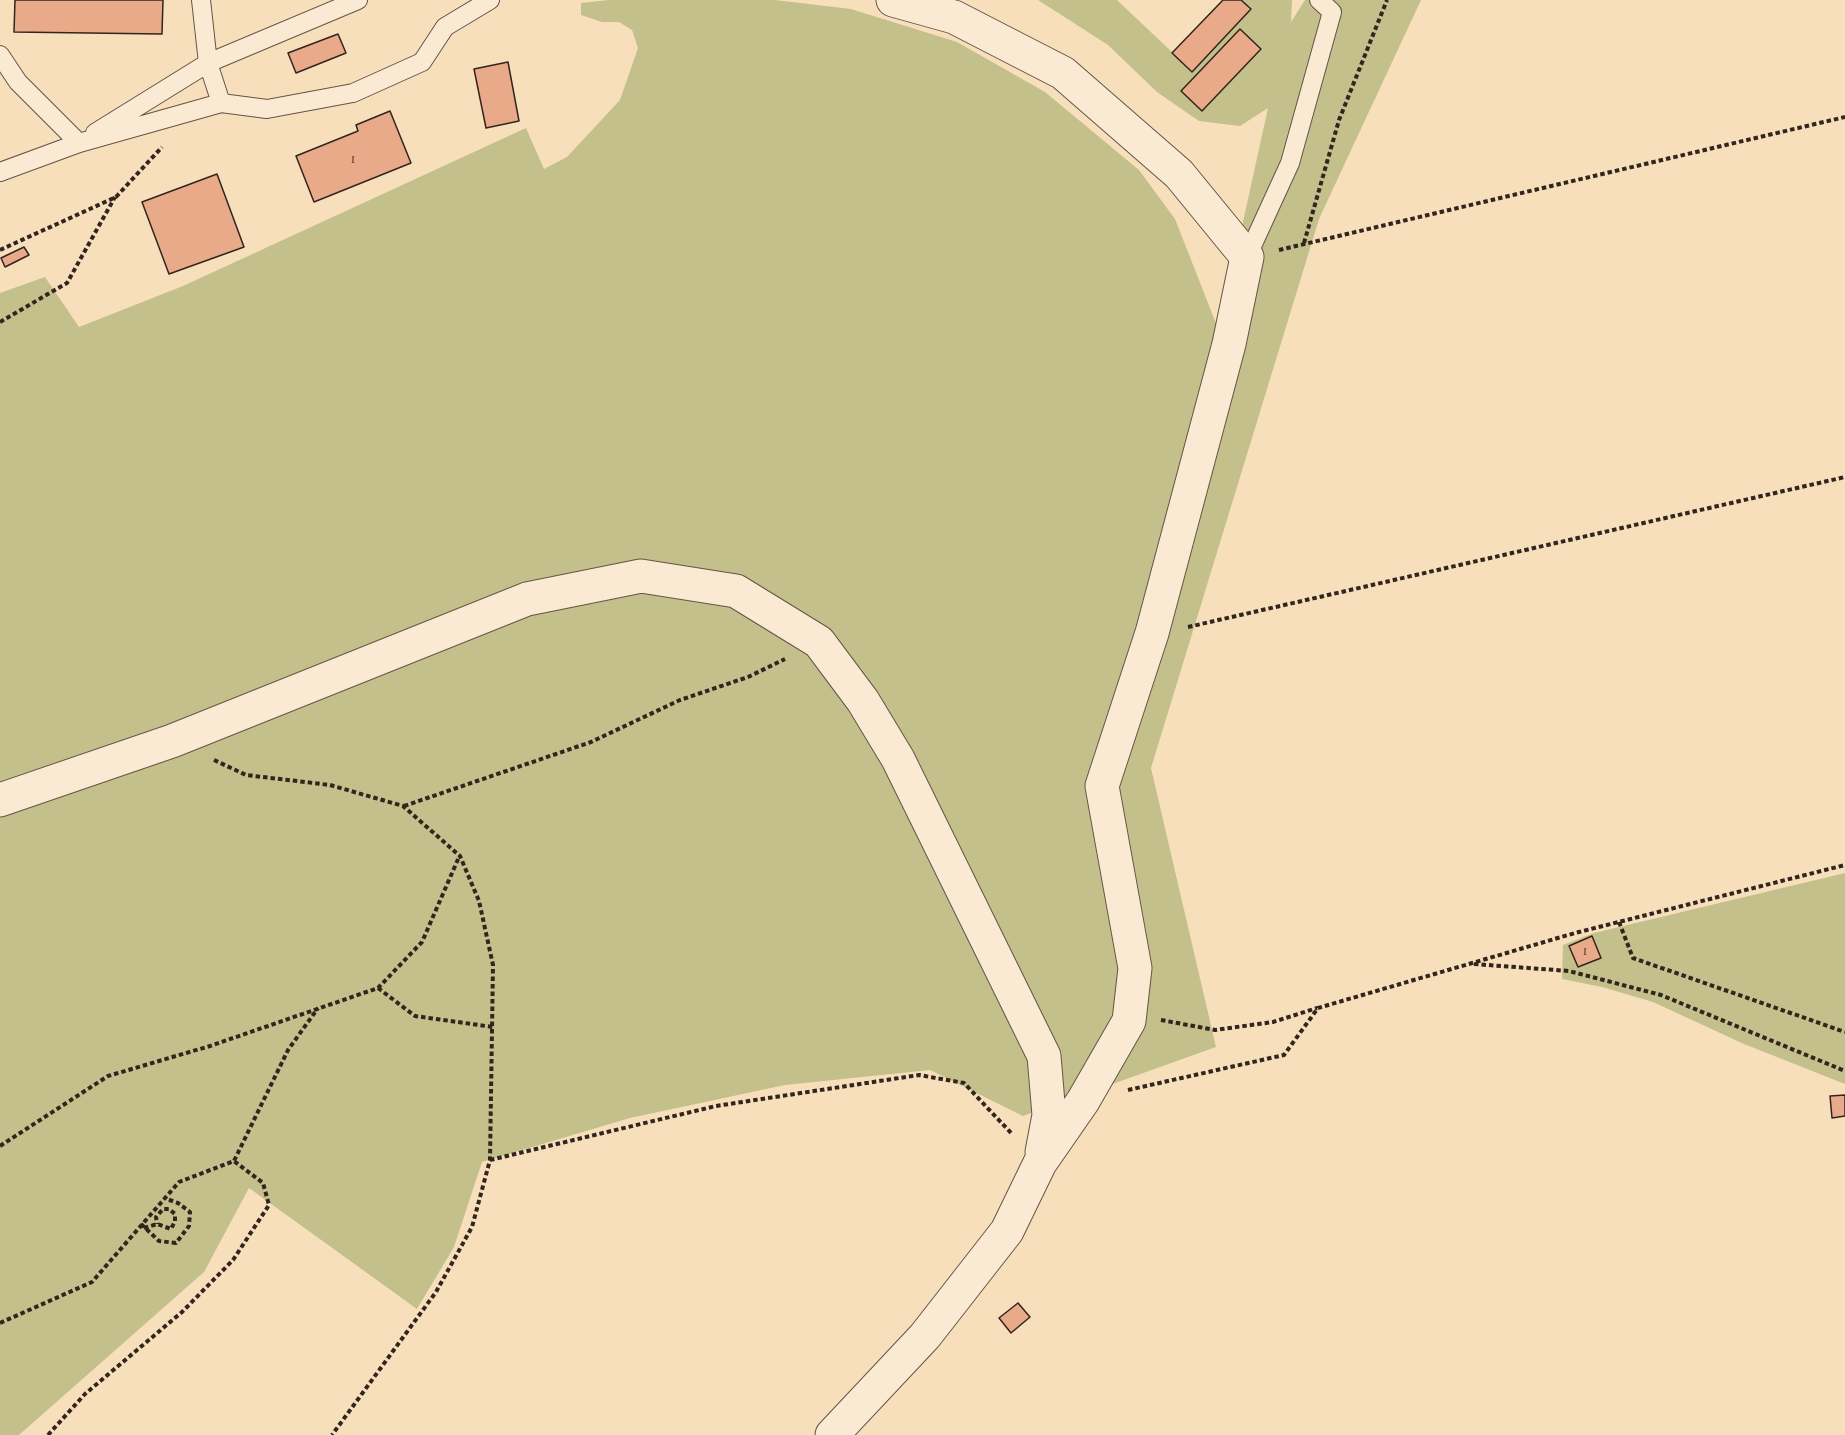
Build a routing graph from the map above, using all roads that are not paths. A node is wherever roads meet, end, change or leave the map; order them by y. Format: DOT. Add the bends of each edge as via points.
graph roads {
  1 [pos="201,0"];
  2 [pos="358,0"];
  3 [pos="490,0"];
  4 [pos="893,0"];
  5 [pos="1326,6"];
  6 [pos="0,55"];
  7 [pos="208,63"];
  8 [pos="221,103"];
  9 [pos="79,143"];
  10 [pos="0,172"];
  11 [pos="1247,257"];
  12 [pos="0,801"];
  13 [pos="1040,1163"];
  14 [pos="832,1435"];
  1 -- 7 [label="lane"];
  2 -- 7 [label="lane"];
  3 -- 8 [label="lane" via="445,27 422,62 353,93 267,109"];
  4 -- 11 [label="street" via="954,17 1064,73 1179,174"];
  5 -- 11 [label="lane" via="1290,163"];
  6 -- 9 [label="lane" via="18,82"];
  7 -- 8 [label="lane"];
  7 -- 9 [label="lane"];
  8 -- 9 [label="lane"];
  9 -- 10 [label="lane"];
  11 -- 13 [label="street" via="1229,344 1152,633 1102,786 1135,968 1129,1022 1083,1101"];
  12 -- 13 [label="street" via="172,741 527,599 641,576 736,591 819,642 863,701 898,759 1044,1056 1049,1115"];
  13 -- 14 [label="street" via="1007,1231 925,1336"];
}
